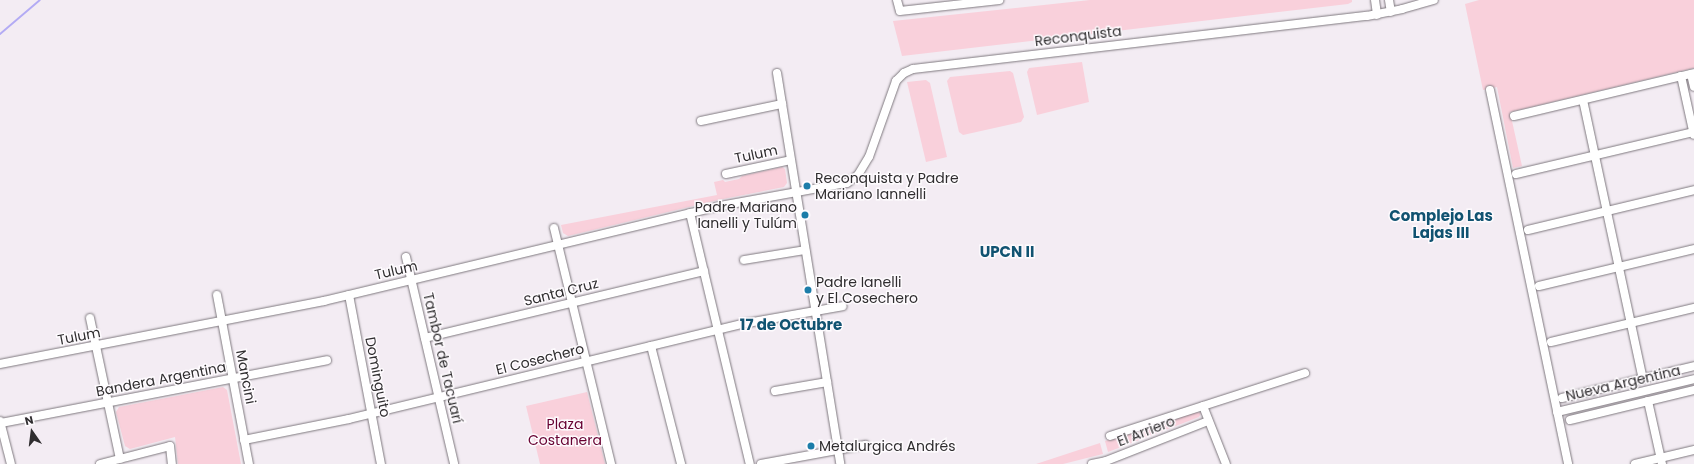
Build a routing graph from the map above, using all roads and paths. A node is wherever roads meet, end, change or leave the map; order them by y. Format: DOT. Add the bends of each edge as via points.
graph roads {
  1 [pos="898,0"];
  2 [pos="999,0"];
  3 [pos="1376,0"];
  4 [pos="1389,0"];
  5 [pos="1434,0"];
  6 [pos="1391,12"];
  7 [pos="1377,15"];
  8 [pos="777,73"];
  9 [pos="1693,74"];
  10 [pos="1681,76"];
  11 [pos="1694,87"];
  12 [pos="1490,90"];
  13 [pos="1582,100"];
  14 [pos="782,104"];
  15 [pos="1514,116"];
  16 [pos="701,121"];
  17 [pos="1694,133"];
  18 [pos="1594,155"];
  19 [pos="791,160"];
  20 [pos="726,174"];
  21 [pos="1516,174"];
  22 [pos="1694,190"];
  23 [pos="796,193"];
  24 [pos="1607,211"];
  25 [pos="690,213"];
  26 [pos="554,228"];
  27 [pos="1528,230"];
  28 [pos="558,245"];
  29 [pos="1694,249"];
  30 [pos="805,250"];
  31 [pos="406,258"];
  32 [pos="744,260"];
  33 [pos="1619,267"];
  34 [pos="704,271"];
  35 [pos="412,280"];
  36 [pos="1539,286"];
  37 [pos="217,295"];
  38 [pos="349,295"];
  39 [pos="572,303"];
  40 [pos="843,306"];
  41 [pos="1694,308"];
  42 [pos="815,311"];
  43 [pos="90,318"];
  44 [pos="222,321"];
  45 [pos="1631,323"];
  46 [pos="718,330"];
  47 [pos="425,338"];
  48 [pos="1551,342"];
  49 [pos="96,346"];
  50 [pos="651,346"];
  51 [pos="326,360"];
  52 [pos="586,362"];
  53 [pos="0,364"];
  54 [pos="1694,366"];
  55 [pos="1305,373"];
  56 [pos="233,378"];
  57 [pos="1643,379"];
  58 [pos="1694,379"];
  59 [pos="827,382"];
  60 [pos="1694,390"];
  61 [pos="775,391"];
  62 [pos="439,397"];
  63 [pos="1562,398"];
  64 [pos="1648,401"];
  65 [pos="108,402"];
  66 [pos="1203,406"];
  67 [pos="1558,412"];
  68 [pos="372,413"];
  69 [pos="1570,420"];
  70 [pos="1208,421"];
  71 [pos="0,422"];
  72 [pos="1110,436"];
  73 [pos="244,440"];
  74 [pos="865,445"];
  75 [pos="838,450"];
  76 [pos="1694,450"];
  77 [pos="1119,456"];
  78 [pos="120,459"];
  79 [pos="1661,461"];
  80 [pos="11,464"];
  81 [pos="100,464"];
  82 [pos="172,464"];
  83 [pos="249,464"];
  84 [pos="381,464"];
  85 [pos="454,464"];
  86 [pos="611,464"];
  87 [pos="681,464"];
  88 [pos="750,464"];
  89 [pos="761,464"];
  90 [pos="840,464"];
  91 [pos="1092,464"];
  92 [pos="1121,464"];
  93 [pos="1226,464"];
  94 [pos="1568,464"];
  95 [pos="1635,464"];
  1 -- 2 [label="street" via="900,11"];
  3 -- 7 [label="street"];
  4 -- 6 [label="street"];
  5 -- 6 [label="street, Reconquista"];
  6 -- 7 [label="street, Reconquista"];
  7 -- 23 [label="street, Reconquista" via="913,69 900,75 893,86 870,153 858,176 842,184"];
  8 -- 14 [label="street"];
  9 -- 10 [label="street"];
  9 -- 11 [label="street"];
  10 -- 13 [label="street"];
  10 -- 17 [label="street"];
  12 -- 67 [label="street"];
  13 -- 15 [label="street"];
  13 -- 18 [label="street"];
  14 -- 16 [label="street"];
  14 -- 19 [label="street"];
  17 -- 18 [label="street"];
  18 -- 21 [label="street"];
  18 -- 24 [label="street"];
  19 -- 20 [label="street, Tulum"];
  19 -- 23 [label="street"];
  22 -- 24 [label="street"];
  23 -- 25 [label="street, Tulum"];
  23 -- 30 [label="street"];
  24 -- 27 [label="street"];
  24 -- 33 [label="street"];
  25 -- 28 [label="street, Tulum"];
  25 -- 34 [label="street"];
  26 -- 28 [label="street"];
  28 -- 35 [label="street, Tulum"];
  28 -- 39 [label="street"];
  29 -- 33 [label="street"];
  30 -- 32 [label="street"];
  30 -- 42 [label="street"];
  31 -- 35 [label="street, Tambor de Tacuarí"];
  33 -- 36 [label="street"];
  33 -- 45 [label="street"];
  34 -- 39 [label="street, Santa Cruz"];
  34 -- 46 [label="street"];
  35 -- 38 [label="street, Tulum"];
  35 -- 47 [label="street, Tambor de Tacuarí"];
  37 -- 44 [label="street, Mancini"];
  38 -- 44 [label="street, Tulum"];
  38 -- 68 [label="street, Dominguito"];
  39 -- 47 [label="street, Santa Cruz"];
  39 -- 52 [label="street"];
  40 -- 42 [label="street, El Cosechero"];
  41 -- 45 [label="street"];
  42 -- 46 [label="street, El Cosechero"];
  42 -- 59 [label="street"];
  43 -- 49 [label="street"];
  44 -- 49 [label="street, Tulum"];
  44 -- 56 [label="street, Mancini"];
  45 -- 48 [label="street"];
  45 -- 57 [label="street"];
  46 -- 50 [label="street, El Cosechero"];
  46 -- 88 [label="street"];
  47 -- 62 [label="street, Tambor de Tacuarí"];
  49 -- 53 [label="street, Tulum"];
  49 -- 65 [label="street"];
  50 -- 52 [label="street, El Cosechero"];
  50 -- 87 [label="street"];
  51 -- 56 [label="street, Bandera Argentina"];
  52 -- 62 [label="street, El Cosechero"];
  52 -- 86 [label="street"];
  54 -- 57 [label="street"];
  55 -- 66 [label="street"];
  56 -- 65 [label="street, Bandera Argentina"];
  56 -- 73 [label="street, Mancini"];
  57 -- 63 [label="street"];
  58 -- 67 [label="street, Nueva Argentina"];
  59 -- 61 [label="street"];
  59 -- 75 [label="street"];
  60 -- 64 [label="street"];
  62 -- 68 [label="street, El Cosechero"];
  62 -- 85 [label="street, Tambor de Tacuarí"];
  64 -- 69 [label="street"];
  64 -- 79 [label="street"];
  65 -- 71 [label="street, Bandera Argentina"];
  65 -- 78 [label="street"];
  66 -- 70 [label="street"];
  66 -- 72 [label="street"];
  67 -- 94 [label="street"];
  68 -- 73 [label="street, El Cosechero"];
  68 -- 84 [label="street, Dominguito"];
  70 -- 77 [label="street, El Arriero"];
  70 -- 93 [label="street"];
  71 -- 80 [label="street"];
  73 -- 83 [label="street, Mancini"];
  74 -- 75 [label="street"];
  75 -- 89 [label="street"];
  75 -- 90 [label="street"];
  76 -- 79 [label="street"];
  77 -- 91 [label="street, El Arriero"];
  77 -- 92 [label="street"];
  78 -- 81 [label="street"];
  78 -- 82 [label="street" via="170,446"];
  79 -- 95 [label="street"];
}
